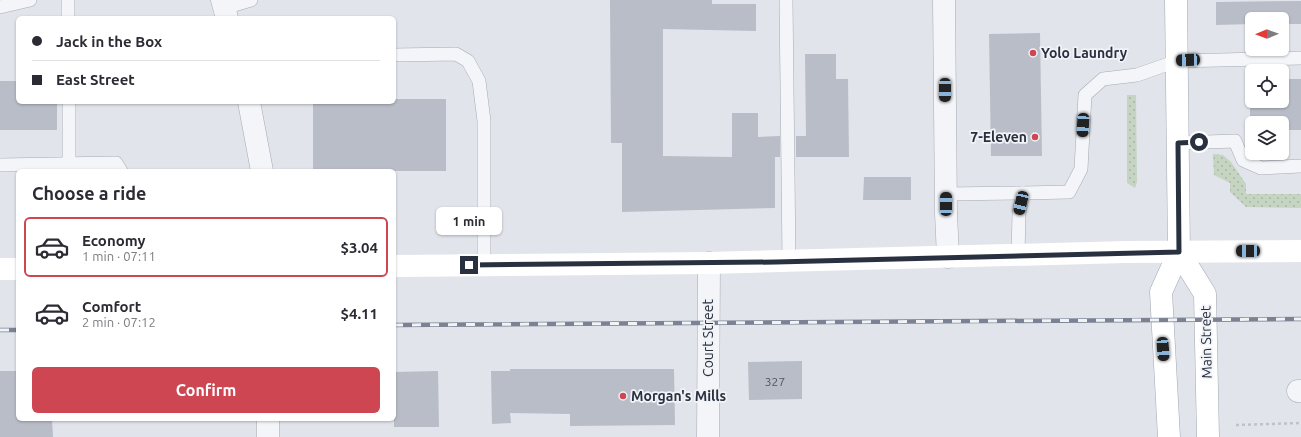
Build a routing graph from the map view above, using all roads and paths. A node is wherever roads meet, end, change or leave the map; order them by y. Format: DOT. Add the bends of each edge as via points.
graph roads {
  1 [pos="30,0"];
  2 [pos="68,0"];
  3 [pos="251,0"];
  4 [pos="786,0"];
  5 [pos="944,0"];
  6 [pos="1176,0"];
  7 [pos="0,7"];
  8 [pos="224,9"];
  9 [pos="68,16"];
  10 [pos="396,56"];
  11 [pos="1301,58"];
  12 [pos="1177,61"];
  13 [pos="69,104"];
  14 [pos="249,104"];
  15 [pos="1178,143"];
  16 [pos="69,164"];
  17 [pos="0,165"];
  18 [pos="1301,166"];
  19 [pos="120,169"];
  20 [pos="262,169"];
  21 [pos="1023,193"];
  22 [pos="946,194"];
  23 [pos="1301,251"];
  24 [pos="1179,252"];
  25 [pos="1018,255"];
  26 [pos="948,257"];
  27 [pos="789,261"];
  28 [pos="709,263"];
  29 [pos="484,265"];
  30 [pos="396,266"];
  31 [pos="0,269"];
  32 [pos="16,269"];
  33 [pos="268,421"];
  34 [pos="1301,424"];
  35 [pos="1236,425"];
  36 [pos="268,437"];
  37 [pos="708,437"];
  38 [pos="1169,437"];
  39 [pos="1208,437"];
  1 -- 7 [label="lane"];
  2 -- 9 [label="lane"];
  3 -- 8 [label="lane"];
  4 -- 27 [label="lane"];
  5 -- 22 [label="street"];
  6 -- 12 [label="main road"];
  10 -- 29 [label="lane" via="456,54 468,61 479,81 484,121"];
  11 -- 12 [label="lane"];
  12 -- 15 [label="main road"];
  12 -- 21 [label="lane" via="1137,75 1103,79 1085,95 1081,169 1069,192"];
  13 -- 16 [label="lane"];
  14 -- 20 [label="street"];
  15 -- 18 [label="lane" via="1235,141 1243,160 1261,168"];
  15 -- 24 [label="main road"];
  16 -- 17 [label="lane"];
  16 -- 19 [label="lane" via="116,163"];
  21 -- 22 [label="lane"];
  21 -- 25 [label="lane" via="1019,213"];
  22 -- 26 [label="street"];
  23 -- 24 [label="main road"];
  24 -- 25 [label="main road"];
  24 -- 38 [label="main road" via="1161,292"];
  24 -- 39 [label="main road, Main Street" via="1205,294"];
  25 -- 26 [label="main road"];
  26 -- 27 [label="main road"];
  27 -- 28 [label="main road"];
  28 -- 29 [label="main road"];
  28 -- 37 [label="street, Court Street"];
  29 -- 30 [label="main road"];
  31 -- 32 [label="main road"];
  33 -- 36 [label="street"];
  34 -- 35 [label="path"];
}
